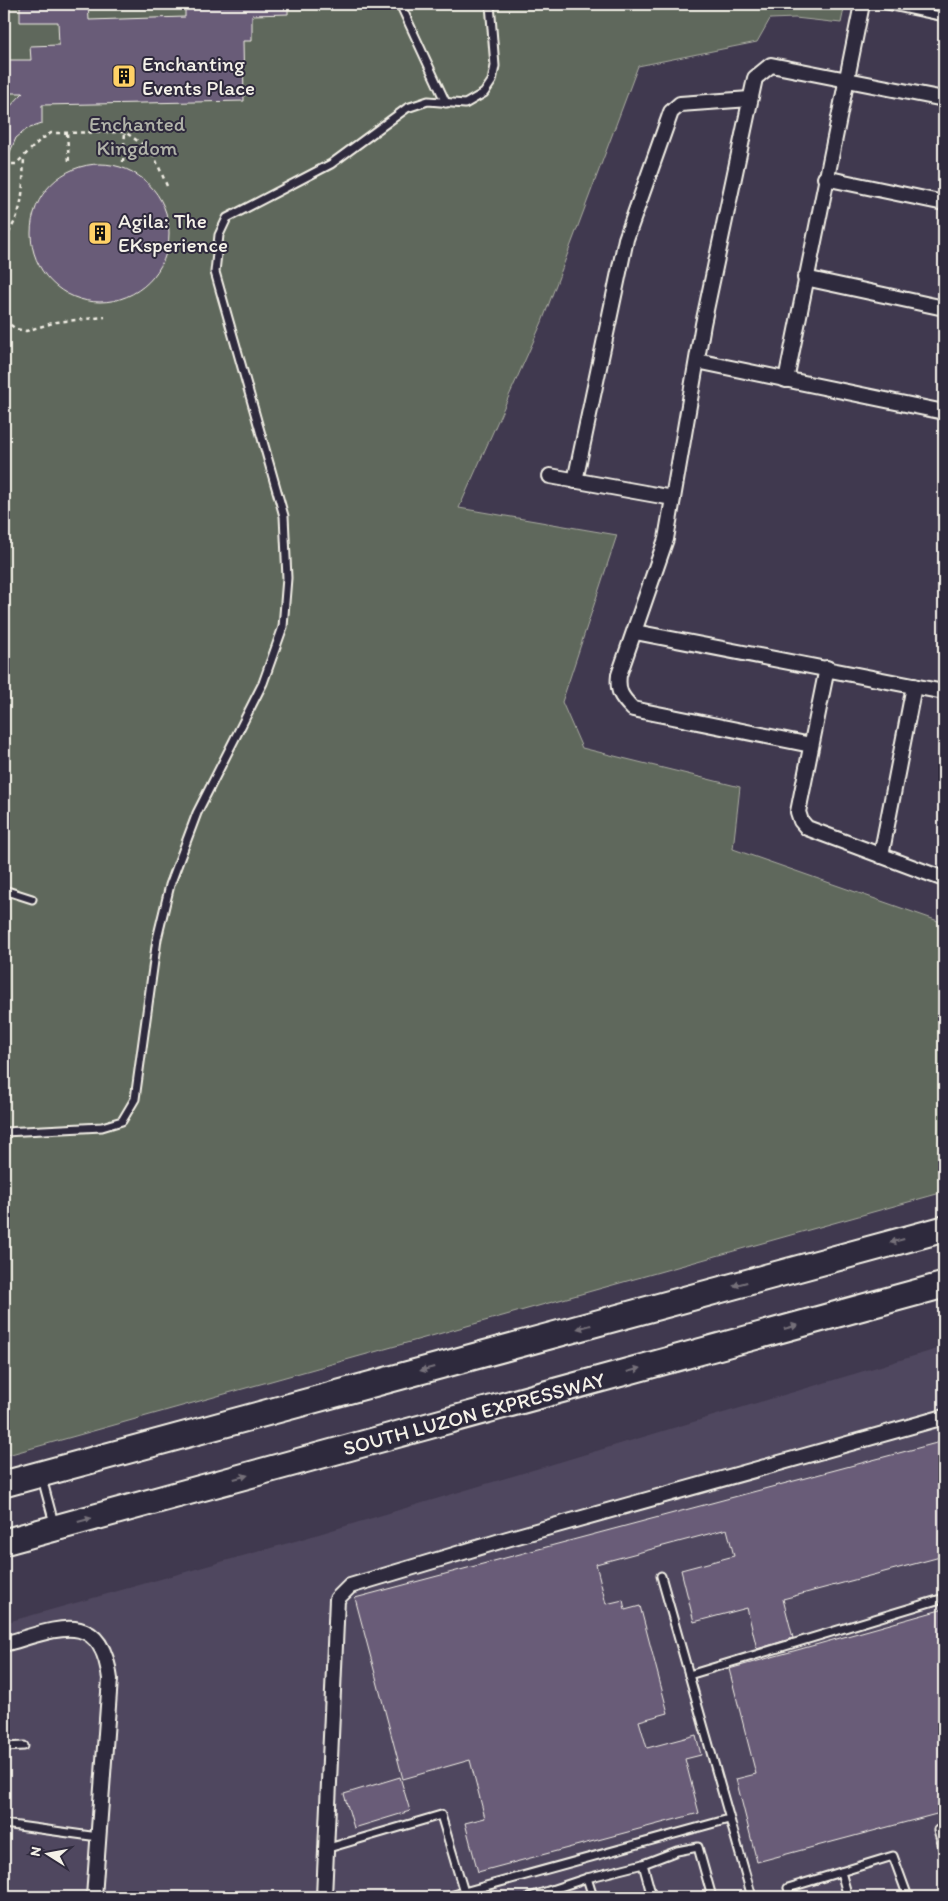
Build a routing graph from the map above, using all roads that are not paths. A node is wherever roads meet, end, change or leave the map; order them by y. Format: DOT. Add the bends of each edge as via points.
graph roads {
  1 [pos="400,4"];
  2 [pos="490,4"];
  3 [pos="862,4"];
  4 [pos="882,4"];
  5 [pos="940,16"];
  6 [pos="845,79"];
  7 [pos="750,99"];
  8 [pos="944,99"];
  9 [pos="446,103"];
  10 [pos="825,178"];
  11 [pos="944,203"];
  12 [pos="805,278"];
  13 [pos="944,308"];
  14 [pos="697,361"];
  15 [pos="786,380"];
  16 [pos="944,412"];
  17 [pos="550,476"];
  18 [pos="575,481"];
  19 [pos="673,498"];
  20 [pos="635,632"];
  21 [pos="827,668"];
  22 [pos="914,686"];
  23 [pos="944,692"];
  24 [pos="811,745"];
  25 [pos="881,856"];
  26 [pos="944,879"];
  27 [pos="4,890"];
  28 [pos="32,899"];
  29 [pos="4,1132"];
  30 [pos="944,1228"];
  31 [pos="944,1285"];
  32 [pos="944,1417"];
  33 [pos="42,1474"];
  34 [pos="4,1484"];
  35 [pos="55,1528"];
  36 [pos="4,1542"];
  37 [pos="661,1576"];
  38 [pos="944,1598"];
  39 [pos="4,1644"];
  40 [pos="689,1675"];
  41 [pos="24,1746"];
  42 [pos="4,1747"];
  43 [pos="729,1819"];
  44 [pos="4,1824"];
  45 [pos="938,1830"];
  46 [pos="98,1837"];
  47 [pos="325,1849"];
  48 [pos="944,1850"];
  49 [pos="643,1864"];
  50 [pos="841,1872"];
  51 [pos="587,1878"];
  52 [pos="464,1892"];
  53 [pos="94,1897"];
  54 [pos="324,1897"];
  55 [pos="446,1897"];
  56 [pos="532,1897"];
  57 [pos="593,1897"];
  58 [pos="652,1897"];
  59 [pos="712,1897"];
  60 [pos="752,1897"];
  61 [pos="791,1897"];
  62 [pos="848,1897"];
  63 [pos="908,1897"];
  1 -- 9 [label="lane"];
  2 -- 9 [label="lane" via="495,66 492,81 484,93 465,104"];
  3 -- 6 [label="street"];
  4 -- 5 [label="lane"];
  6 -- 7 [label="street" via="771,65 755,78"];
  6 -- 8 [label="street"];
  6 -- 10 [label="street"];
  7 -- 14 [label="street"];
  7 -- 18 [label="street" via="680,104 671,112 626,239"];
  9 -- 29 [label="lane" via="428,101 407,108 331,164 227,218 219,234 216,272 284,516 287,578 283,627 262,683 198,813 170,885 157,939 136,1099 122,1121 102,1127"];
  10 -- 11 [label="street"];
  10 -- 12 [label="street"];
  12 -- 13 [label="street"];
  12 -- 15 [label="street"];
  14 -- 15 [label="street"];
  14 -- 19 [label="street"];
  15 -- 16 [label="street"];
  17 -- 18 [label="street"];
  18 -- 19 [label="street"];
  19 -- 20 [label="street" via="666,539"];
  20 -- 21 [label="street"];
  20 -- 24 [label="street" via="618,689 633,709"];
  21 -- 22 [label="street"];
  21 -- 24 [label="street"];
  22 -- 23 [label="street"];
  22 -- 25 [label="street"];
  24 -- 25 [label="street" via="798,812 801,821 807,828"];
  25 -- 26 [label="street"];
  27 -- 28 [label="lane"];
  30 -- 33 [label="highway, one-way"];
  35 -- 31 [label="highway, SOUTH LUZON EXPRESSWAY, one-way"];
  32 -- 47 [label="street" via="506,1539 350,1586 337,1599"];
  33 -- 34 [label="highway"];
  33 -- 35 [label="lane"];
  35 -- 36 [label="highway, SOUTH LUZON EXPRESSWAY"];
  37 -- 40 [label="lane"];
  38 -- 40 [label="lane"];
  39 -- 46 [label="street" via="68,1629 86,1632 104,1649 110,1679"];
  40 -- 43 [label="lane"];
  41 -- 42 [label="lane"];
  43 -- 52 [label="lane"];
  43 -- 60 [label="lane"];
  44 -- 46 [label="lane"];
  45 -- 48 [label="lane"];
  46 -- 53 [label="street"];
  47 -- 52 [label="lane" via="441,1815"];
  47 -- 54 [label="street"];
  49 -- 51 [label="lane"];
  49 -- 58 [label="lane"];
  49 -- 59 [label="lane" via="698,1847"];
  50 -- 61 [label="lane" via="788,1888"];
  50 -- 62 [label="lane"];
  50 -- 63 [label="lane" via="892,1856"];
  51 -- 56 [label="lane"];
  51 -- 57 [label="lane"];
  52 -- 55 [label="lane"];
}
